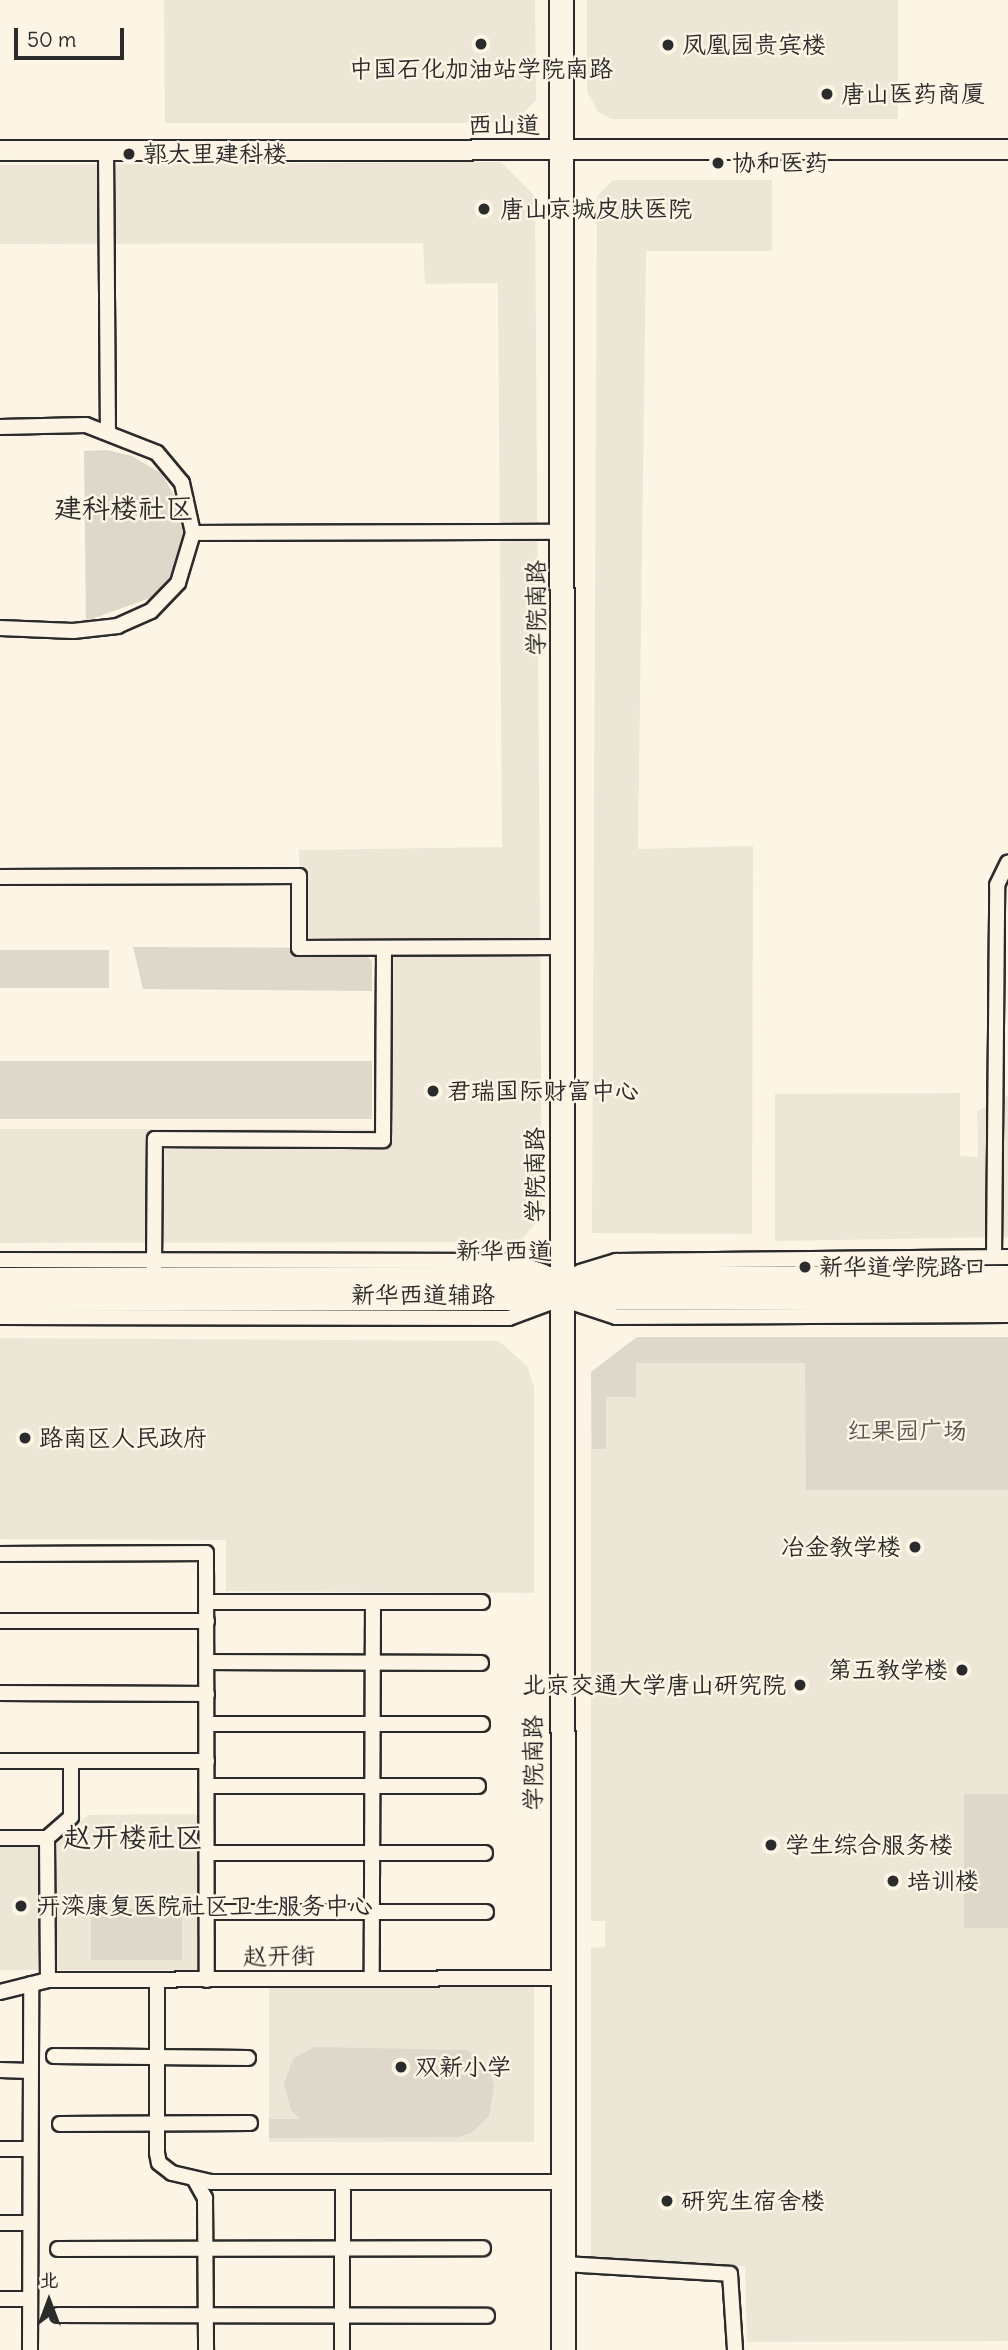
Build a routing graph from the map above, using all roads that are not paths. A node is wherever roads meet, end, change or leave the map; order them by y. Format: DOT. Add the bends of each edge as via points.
graph roads {
  1 [pos="561,0"];
  2 [pos="560,149"];
  3 [pos="1008,149"];
  4 [pos="0,150"];
  5 [pos="106,150"];
  6 [pos="0,427"];
  7 [pos="108,431"];
  8 [pos="562,532"];
  9 [pos="193,533"];
  10 [pos="0,628"];
  11 [pos="1008,862"];
  12 [pos="0,877"];
  13 [pos="563,947"];
  14 [pos="384,948"];
  15 [pos="1008,1081"];
  16 [pos="993,1090"];
  17 [pos="1001,1257"];
  18 [pos="0,1260"];
  19 [pos="154,1270"];
  20 [pos="1008,1277"];
  21 [pos="0,1279"];
  22 [pos="561,1288"];
  23 [pos="1008,1297"];
  24 [pos="0,1299"];
  25 [pos="1008,1315"];
  26 [pos="0,1317"];
  27 [pos="0,1554"];
  28 [pos="206,1602"];
  29 [pos="373,1602"];
  30 [pos="482,1602"];
  31 [pos="0,1621"];
  32 [pos="206,1621"];
  33 [pos="206,1662"];
  34 [pos="373,1663"];
  35 [pos="481,1664"];
  36 [pos="0,1693"];
  37 [pos="206,1694"];
  38 [pos="373,1723"];
  39 [pos="206,1724"];
  40 [pos="482,1724"];
  41 [pos="0,1761"];
  42 [pos="71,1761"];
  43 [pos="207,1761"];
  44 [pos="207,1786"];
  45 [pos="373,1786"];
  46 [pos="478,1786"];
  47 [pos="0,1838"];
  48 [pos="47,1838"];
  49 [pos="207,1853"];
  50 [pos="372,1853"];
  51 [pos="485,1853"];
  52 [pos="207,1912"];
  53 [pos="372,1912"];
  54 [pos="486,1912"];
  55 [pos="372,1978"];
  56 [pos="561,1978"];
  57 [pos="48,1980"];
  58 [pos="157,1980"];
  59 [pos="207,1980"];
  60 [pos="31,1984"];
  61 [pos="0,1992"];
  62 [pos="54,2056"];
  63 [pos="157,2057"];
  64 [pos="248,2058"];
  65 [pos="0,2070"];
  66 [pos="30,2071"];
  67 [pos="60,2123"];
  68 [pos="157,2123"];
  69 [pos="250,2123"];
  70 [pos="0,2149"];
  71 [pos="30,2150"];
  72 [pos="195,2180"];
  73 [pos="343,2182"];
  74 [pos="562,2182"];
  75 [pos="0,2223"];
  76 [pos="30,2223"];
  77 [pos="482,2248"];
  78 [pos="58,2249"];
  79 [pos="206,2249"];
  80 [pos="343,2249"];
  81 [pos="562,2264"];
  82 [pos="30,2299"];
  83 [pos="0,2300"];
  84 [pos="58,2315"];
  85 [pos="206,2316"];
  86 [pos="342,2316"];
  87 [pos="487,2316"];
  88 [pos="30,2350"];
  89 [pos="206,2350"];
  90 [pos="342,2350"];
  91 [pos="563,2350"];
  92 [pos="735,2350"];
  1 -- 2 [label="main road, 学院南路"];
  2 -- 3 [label="street, 西山道"];
  2 -- 5 [label="street, 西山道"];
  2 -- 8 [label="main road, 学院南路"];
  4 -- 5 [label="street, 西山道"];
  5 -- 7 [label="street"];
  6 -- 7 [label="street" via="59,423"];
  7 -- 9 [label="street" via="158,453 169,464 182,483"];
  8 -- 9 [label="street"];
  8 -- 13 [label="main road, 学院南路"];
  9 -- 10 [label="street" via="178,583 151,611 118,626 84,630"];
  11 -- 16 [label="street" via="998,885 998,1064"];
  12 -- 14 [label="street" via="299,876 299,948"];
  13 -- 14 [label="street"];
  13 -- 22 [label="main road, 学院南路"];
  14 -- 19 [label="street" via="383,1140 155,1139"];
  15 -- 16 [label="street"];
  16 -- 17 [label="street"];
  17 -- 22 [label="street, 新华西道辅路" via="616,1261"];
  18 -- 19 [label="street"];
  19 -- 21 [label="main road, 新华西道"];
  19 -- 22 [label="main road, 新华西道"];
  20 -- 22 [label="main road, 新华西道"];
  22 -- 23 [label="main road, 新华西道"];
  22 -- 24 [label="main road, 新华西道"];
  22 -- 25 [label="street" via="616,1317"];
  22 -- 26 [label="street, 新华西道辅路" via="509,1318"];
  22 -- 56 [label="main road, 学院南路"];
  27 -- 28 [label="street" via="206,1553"];
  28 -- 29 [label="street"];
  28 -- 32 [label="street"];
  29 -- 30 [label="street"];
  29 -- 34 [label="street"];
  31 -- 32 [label="street"];
  32 -- 33 [label="street"];
  33 -- 34 [label="street"];
  33 -- 37 [label="street"];
  34 -- 35 [label="street"];
  34 -- 38 [label="street"];
  36 -- 37 [label="street"];
  37 -- 39 [label="street"];
  38 -- 39 [label="street"];
  38 -- 40 [label="street"];
  38 -- 45 [label="street"];
  39 -- 43 [label="street"];
  41 -- 42 [label="street"];
  42 -- 43 [label="street"];
  42 -- 48 [label="street" via="71,1817"];
  43 -- 44 [label="street"];
  44 -- 45 [label="street"];
  44 -- 49 [label="street"];
  45 -- 46 [label="street"];
  45 -- 50 [label="street"];
  47 -- 48 [label="street"];
  48 -- 57 [label="street"];
  49 -- 50 [label="street"];
  49 -- 52 [label="street"];
  50 -- 51 [label="street"];
  50 -- 53 [label="street"];
  52 -- 53 [label="street"];
  52 -- 59 [label="street"];
  53 -- 54 [label="street"];
  53 -- 55 [label="street"];
  55 -- 56 [label="street, 赵开街"];
  55 -- 59 [label="street, 赵开街"];
  56 -- 74 [label="main road, 学院南路"];
  57 -- 58 [label="street, 赵开街"];
  57 -- 60 [label="street, 赵开街"];
  58 -- 59 [label="street, 赵开街"];
  58 -- 63 [label="street"];
  60 -- 61 [label="street, 赵开街"];
  60 -- 66 [label="street"];
  62 -- 63 [label="street"];
  63 -- 64 [label="street"];
  63 -- 68 [label="street"];
  65 -- 66 [label="street"];
  66 -- 71 [label="street"];
  67 -- 68 [label="street"];
  68 -- 69 [label="street"];
  68 -- 72 [label="street" via="159,2163"];
  70 -- 71 [label="street"];
  71 -- 76 [label="street"];
  72 -- 73 [label="street"];
  72 -- 79 [label="street" via="205,2199"];
  73 -- 74 [label="street"];
  73 -- 80 [label="street"];
  74 -- 81 [label="main road, 学院南路"];
  75 -- 76 [label="street"];
  76 -- 82 [label="street"];
  77 -- 80 [label="street"];
  78 -- 79 [label="street"];
  79 -- 80 [label="street"];
  79 -- 85 [label="street"];
  80 -- 86 [label="street"];
  81 -- 91 [label="main road, 学院南路"];
  81 -- 92 [label="street" via="730,2274"];
  82 -- 83 [label="street"];
  82 -- 88 [label="street"];
  84 -- 85 [label="street"];
  85 -- 86 [label="street"];
  85 -- 89 [label="street"];
  86 -- 87 [label="street"];
  86 -- 90 [label="street"];
}
